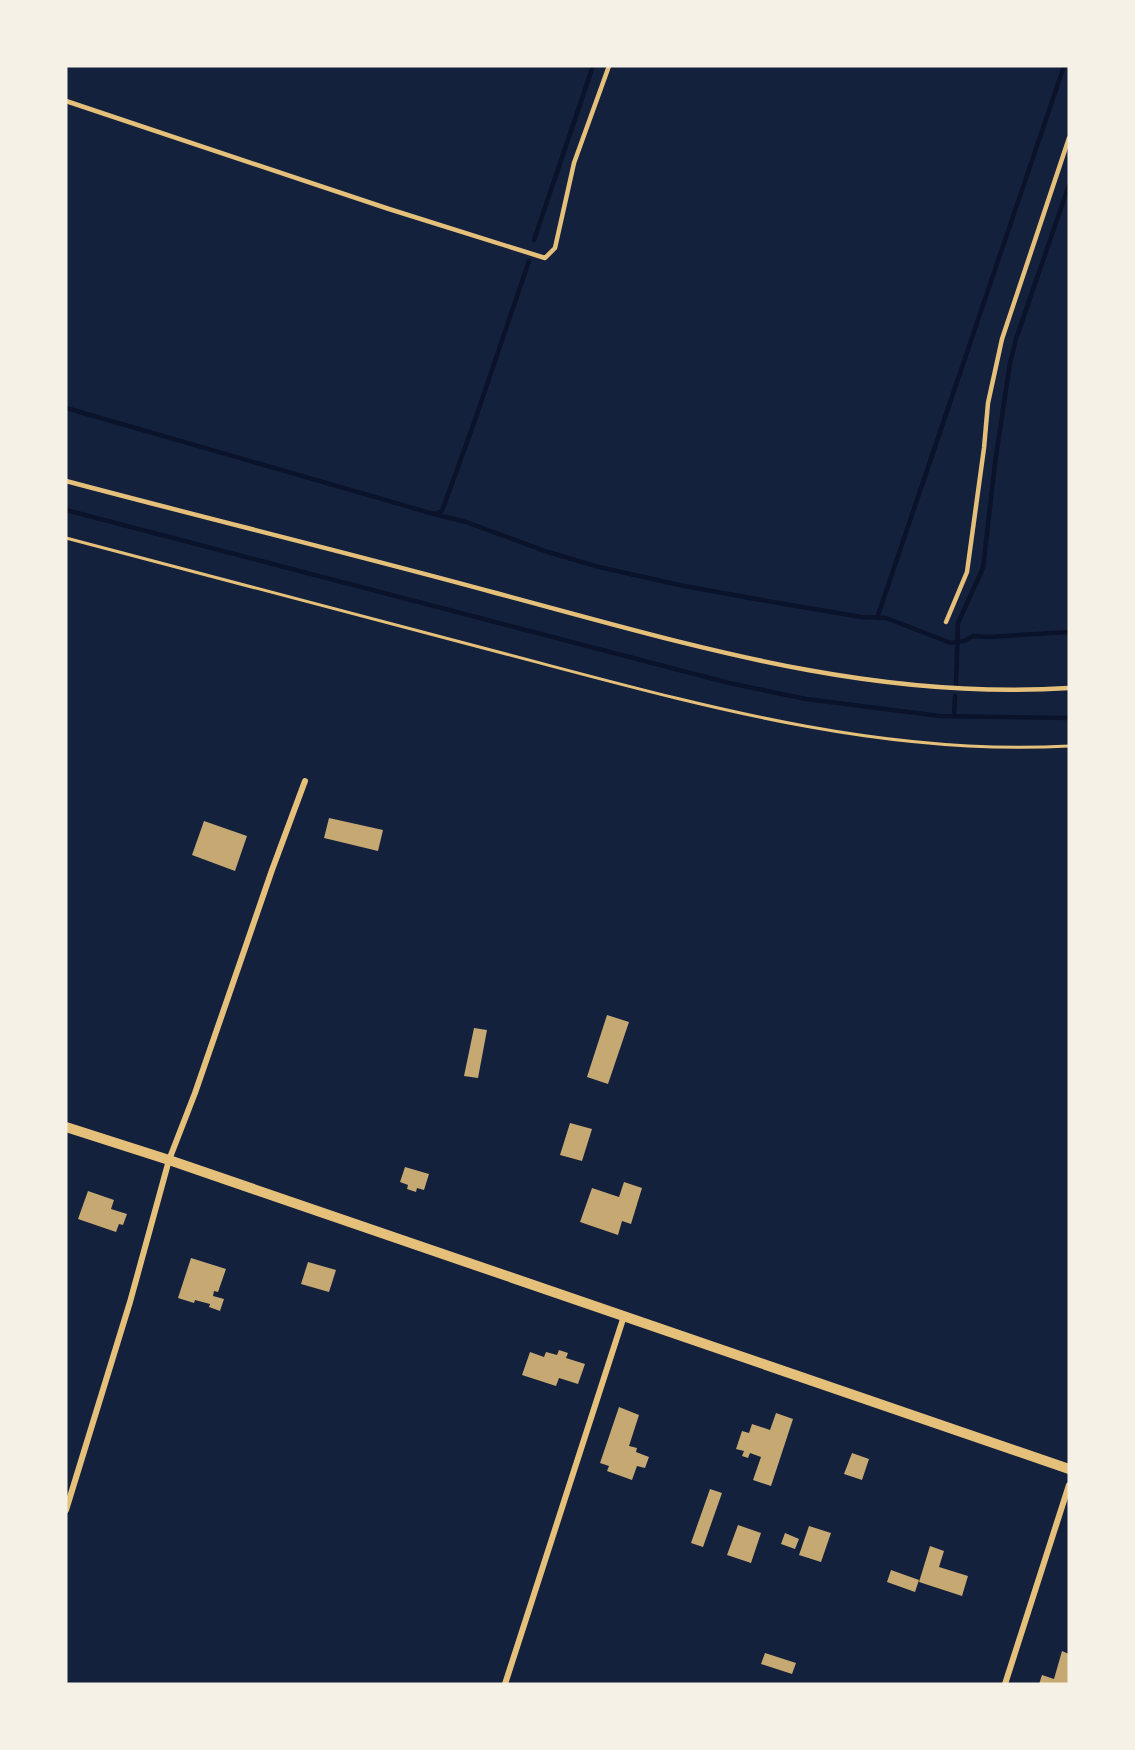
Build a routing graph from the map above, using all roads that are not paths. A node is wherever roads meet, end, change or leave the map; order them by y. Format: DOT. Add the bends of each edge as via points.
graph roads {
  1 [pos="609,66"];
  2 [pos="66,101"];
  3 [pos="1069,138"];
  4 [pos="66,481"];
  5 [pos="946,622"];
  6 [pos="1069,688"];
  7 [pos="305,781"];
  8 [pos="66,1127"];
  9 [pos="169,1160"];
  10 [pos="624,1316"];
  11 [pos="1069,1469"];
  12 [pos="1069,1485"];
  13 [pos="66,1510"];
  14 [pos="505,1684"];
  15 [pos="1005,1684"];
  1 -- 2 [label="lane" via="574,163 555,248 545,258"];
  3 -- 5 [label="lane" via="1002,339 988,403 967,572"];
  4 -- 6 [label="lane" via="809,672 969,690"];
  7 -- 9 [label="street"];
  8 -- 9 [label="street"];
  9 -- 10 [label="street"];
  9 -- 13 [label="street"];
  10 -- 11 [label="street"];
  10 -- 14 [label="street"];
  12 -- 15 [label="street"];
}
